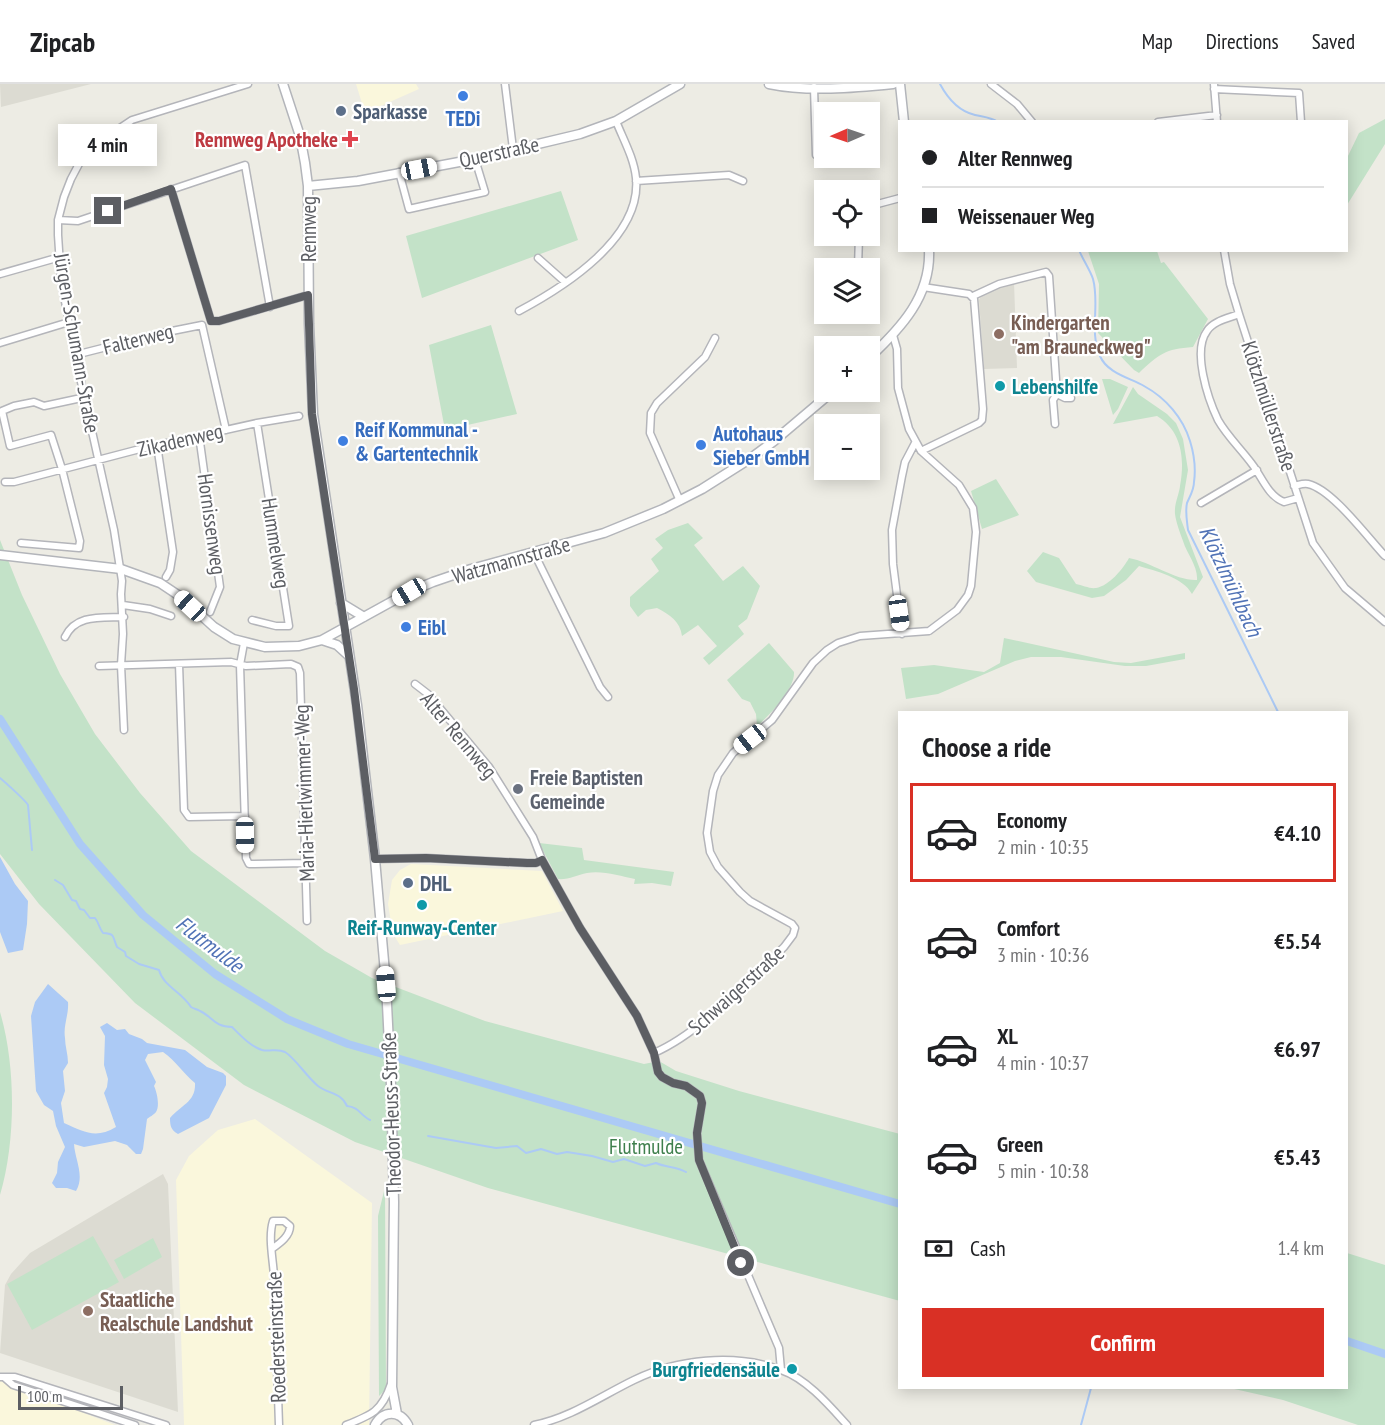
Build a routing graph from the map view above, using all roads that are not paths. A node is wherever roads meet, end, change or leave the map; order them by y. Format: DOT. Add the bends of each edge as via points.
graph roads {
  1 [pos="248,84"];
  2 [pos="283,84"];
  3 [pos="505,84"];
  4 [pos="680,84"];
  5 [pos="769,84"];
  6 [pos="893,84"];
  7 [pos="900,84"];
  8 [pos="991,84"];
  9 [pos="1214,86"];
  10 [pos="814,87"];
  11 [pos="814,102"];
  12 [pos="1217,118"];
  13 [pos="904,120"];
  14 [pos="1030,120"];
  15 [pos="1188,120"];
  16 [pos="1301,120"];
  17 [pos="616,121"];
  18 [pos="513,149"];
  19 [pos="475,159"];
  20 [pos="399,172"];
  21 [pos="636,181"];
  22 [pos="743,181"];
  23 [pos="308,186"];
  24 [pos="171,189"];
  25 [pos="898,199"];
  26 [pos="880,203"];
  27 [pos="58,220"];
  28 [pos="929,252"];
  29 [pos="1224,252"];
  30 [pos="60,257"];
  31 [pos="538,258"];
  32 [pos="0,274"];
  33 [pos="565,282"];
  34 [pos="923,286"];
  35 [pos="308,295"];
  36 [pos="973,296"];
  37 [pos="270,307"];
  38 [pos="519,311"];
  39 [pos="1239,314"];
  40 [pos="69,322"];
  41 [pos="893,335"];
  42 [pos="715,338"];
  43 [pos="0,343"];
  44 [pos="880,347"];
  45 [pos="75,355"];
  46 [pos="1057,394"];
  47 [pos="86,397"];
  48 [pos="1071,398"];
  49 [pos="820,402"];
  50 [pos="1,412"];
  51 [pos="299,416"];
  52 [pos="257,423"];
  53 [pos="1055,424"];
  54 [pos="226,430"];
  55 [pos="199,435"];
  56 [pos="915,443"];
  57 [pos="157,445"];
  58 [pos="921,451"];
  59 [pos="99,460"];
  60 [pos="62,469"];
  61 [pos="1257,470"];
  62 [pos="5,482"];
  63 [pos="1294,486"];
  64 [pos="1298,498"];
  65 [pos="680,501"];
  66 [pos="1201,503"];
  67 [pos="21,543"];
  68 [pos="533,551"];
  69 [pos="0,555"];
  70 [pos="1385,556"];
  71 [pos="121,569"];
  72 [pos="166,577"];
  73 [pos="341,603"];
  74 [pos="123,605"];
  75 [pos="210,612"];
  76 [pos="171,616"];
  77 [pos="124,617"];
  78 [pos="364,617"];
  79 [pos="252,620"];
  80 [pos="1385,622"];
  81 [pos="345,627"];
  82 [pos="902,633"];
  83 [pos="65,637"];
  84 [pos="322,640"];
  85 [pos="244,643"];
  86 [pos="350,657"];
  87 [pos="179,664"];
  88 [pos="121,665"];
  89 [pos="240,665"];
  90 [pos="99,666"];
  91 [pos="415,684"];
  92 [pos="608,697"];
  93 [pos="124,730"];
  94 [pos="245,816"];
  95 [pos="375,859"];
  96 [pos="542,860"];
  97 [pos="306,863"];
  98 [pos="307,921"];
  99 [pos="654,1053"];
  100 [pos="273,1248"];
  101 [pos="781,1370"];
  102 [pos="2,1378"];
  103 [pos="392,1384"];
  104 [pos="385,1414"];
  105 [pos="397,1414"];
  106 [pos="373,1424"];
  107 [pos="409,1424"];
  108 [pos="135,1425"];
  109 [pos="166,1425"];
  110 [pos="279,1425"];
  111 [pos="346,1425"];
  112 [pos="534,1425"];
  113 [pos="847,1425"];
  1 -- 27 [label="street, Jürgen-Schumann-Straße" via="132,120 115,130 80,162"];
  2 -- 23 [label="main road, Rennweg" via="300,136"];
  3 -- 18 [label="street"];
  4 -- 17 [label="main road, Querstraße"];
  5 -- 10 [label="main road"];
  6 -- 10 [label="main road"];
  7 -- 13 [label="main road"];
  8 -- 14 [label="street"];
  9 -- 12 [label="street"];
  9 -- 16 [label="street" via="1299,93"];
  10 -- 11 [label="street"];
  12 -- 15 [label="street"];
  17 -- 18 [label="main road, Querstraße" via="587,132"];
  17 -- 21 [label="street"];
  18 -- 19 [label="main road, Querstraße"];
  19 -- 20 [label="main road, Querstraße"];
  19 -- 20 [label="street" via="485,192 409,209"];
  20 -- 23 [label="main road, Querstraße"];
  21 -- 22 [label="street" via="729,175"];
  21 -- 33 [label="street" via="631,210 616,238"];
  23 -- 35 [label="main road, Rennweg"];
  24 -- 27 [label="street" via="78,221"];
  24 -- 37 [label="street" via="211,321"];
  24 -- 37 [label="street" via="245,165"];
  25 -- 26 [label="street"];
  27 -- 30 [label="street, Jürgen-Schumann-Straße"];
  28 -- 34 [label="main road"];
  29 -- 39 [label="street, Klötzlmüllerstraße"];
  30 -- 32 [label="street"];
  30 -- 40 [label="street, Jürgen-Schumann-Straße"];
  31 -- 33 [label="street"];
  33 -- 38 [label="street"];
  34 -- 36 [label="street"];
  34 -- 41 [label="main road" via="914,308"];
  35 -- 37 [label="street"];
  35 -- 73 [label="main road, Rennweg" via="312,414"];
  36 -- 46 [label="street" via="999,284 1046,272"];
  36 -- 58 [label="street" via="982,420"];
  39 -- 61 [label="street, Klötzlmüllerstraße" via="1207,330 1200,361 1217,418"];
  39 -- 63 [label="street, Klötzlmüllerstraße"];
  40 -- 43 [label="street"];
  40 -- 45 [label="street, Jürgen-Schumann-Straße"];
  41 -- 44 [label="main road"];
  41 -- 56 [label="street, Schwaigerstraße" via="900,402"];
  42 -- 65 [label="street" via="705,357 651,413 650,433"];
  45 -- 47 [label="street, Jürgen-Schumann-Straße"];
  45 -- 54 [label="street, Falterweg" via="202,325"];
  46 -- 48 [label="street"];
  46 -- 53 [label="street" via="1053,400"];
  47 -- 50 [label="street" via="44,406 34,402"];
  47 -- 59 [label="street, Jürgen-Schumann-Straße"];
  49 -- 65 [label="main road, Watzmannstraße" via="766,447"];
  50 -- 60 [label="street" via="10,446 51,435"];
  51 -- 52 [label="street, Zikadenweg"];
  52 -- 54 [label="street, Zikadenweg"];
  52 -- 79 [label="street, Hummelweg" via="289,626"];
  54 -- 55 [label="street, Zikadenweg"];
  55 -- 57 [label="street, Zikadenweg"];
  55 -- 75 [label="street, Hornissenweg" via="220,587"];
  56 -- 58 [label="street, Schwaigerstraße"];
  56 -- 82 [label="street" via="905,462 892,530 892,564"];
  57 -- 59 [label="street, Zikadenweg"];
  57 -- 72 [label="street" via="172,552"];
  58 -- 82 [label="street, Schwaigerstraße" via="959,485 970,501 975,518 975,559 968,595 957,610 929,631"];
  59 -- 60 [label="street, Zikadenweg"];
  59 -- 71 [label="street, Jürgen-Schumann-Straße"];
  60 -- 62 [label="street, Zikadenweg"];
  60 -- 67 [label="street" via="79,548"];
  61 -- 64 [label="street, Klötzlmüllerstraße" via="1280,500"];
  61 -- 66 [label="street"];
  63 -- 64 [label="street, Klötzlmüllerstraße"];
  63 -- 70 [label="street" via="1315,486 1338,504"];
  64 -- 80 [label="street, Klötzlmüllerstraße" via="1312,543 1322,558 1345,588"];
  65 -- 68 [label="main road, Watzmannstraße" via="604,533"];
  68 -- 78 [label="main road, Watzmannstraße" via="433,582"];
  68 -- 92 [label="street"];
  69 -- 71 [label="main road, Watzmannstraße"];
  71 -- 74 [label="street, Jürgen-Schumann-Straße"];
  71 -- 85 [label="main road, Watzmannstraße" via="160,584 214,627"];
  73 -- 78 [label="main road"];
  73 -- 81 [label="main road, Rennweg"];
  74 -- 76 [label="street"];
  74 -- 77 [label="street, Jürgen-Schumann-Straße"];
  77 -- 83 [label="street" via="85,619 73,625"];
  77 -- 88 [label="street, Jürgen-Schumann-Straße"];
  78 -- 81 [label="main road, Watzmannstraße"];
  81 -- 84 [label="main road, Watzmannstraße"];
  81 -- 86 [label="main road, Theodor-Heuss-Straße"];
  82 -- 99 [label="street, Schwaigerstraße" via="860,636 827,650 772,720 725,763 713,791 707,833 710,852 740,892 792,924 794,935 690,1033"];
  84 -- 85 [label="main road, Watzmannstraße" via="289,647"];
  84 -- 86 [label="main road" via="337,645"];
  85 -- 89 [label="street"];
  86 -- 95 [label="main road, Theodor-Heuss-Straße"];
  87 -- 88 [label="street"];
  87 -- 89 [label="street"];
  87 -- 94 [label="street" via="184,810 189,817"];
  88 -- 90 [label="street"];
  88 -- 93 [label="street, Jürgen-Schumann-Straße"];
  89 -- 94 [label="street"];
  89 -- 97 [label="street, Maria-Hierlwimmer-Weg" via="298,667"];
  91 -- 96 [label="street, Alter Rennweg" via="428,694 489,767 533,837"];
  94 -- 97 [label="street" via="249,864"];
  95 -- 96 [label="street" via="527,863"];
  95 -- 103 [label="main road, Theodor-Heuss-Straße" via="386,984 393,1187"];
  96 -- 99 [label="street, Alter Rennweg" via="637,1016"];
  97 -- 98 [label="street, Maria-Hierlwimmer-Weg"];
  99 -- 101 [label="street, Alter Rennweg" via="662,1077 700,1096 699,1160 779,1348"];
  100 -- 100 [label="street, Roedersteinstraße" via="290,1230 284,1221 273,1221"];
  100 -- 110 [label="street, Roedersteinstraße"];
  101 -- 112 [label="street" via="708,1359 682,1364 657,1370 566,1415"];
  101 -- 113 [label="street" via="824,1400"];
  102 -- 108 [label="street"];
  102 -- 109 [label="street" via="15,1377"];
  103 -- 104 [label="main road, Theodor-Heuss-Straße"];
  103 -- 105 [label="main road, Theodor-Heuss-Straße"];
  103 -- 111 [label="street" via="380,1407"];
  104 -- 105 [label="main road"];
  104 -- 106 [label="main road"];
  105 -- 107 [label="main road"];
}
